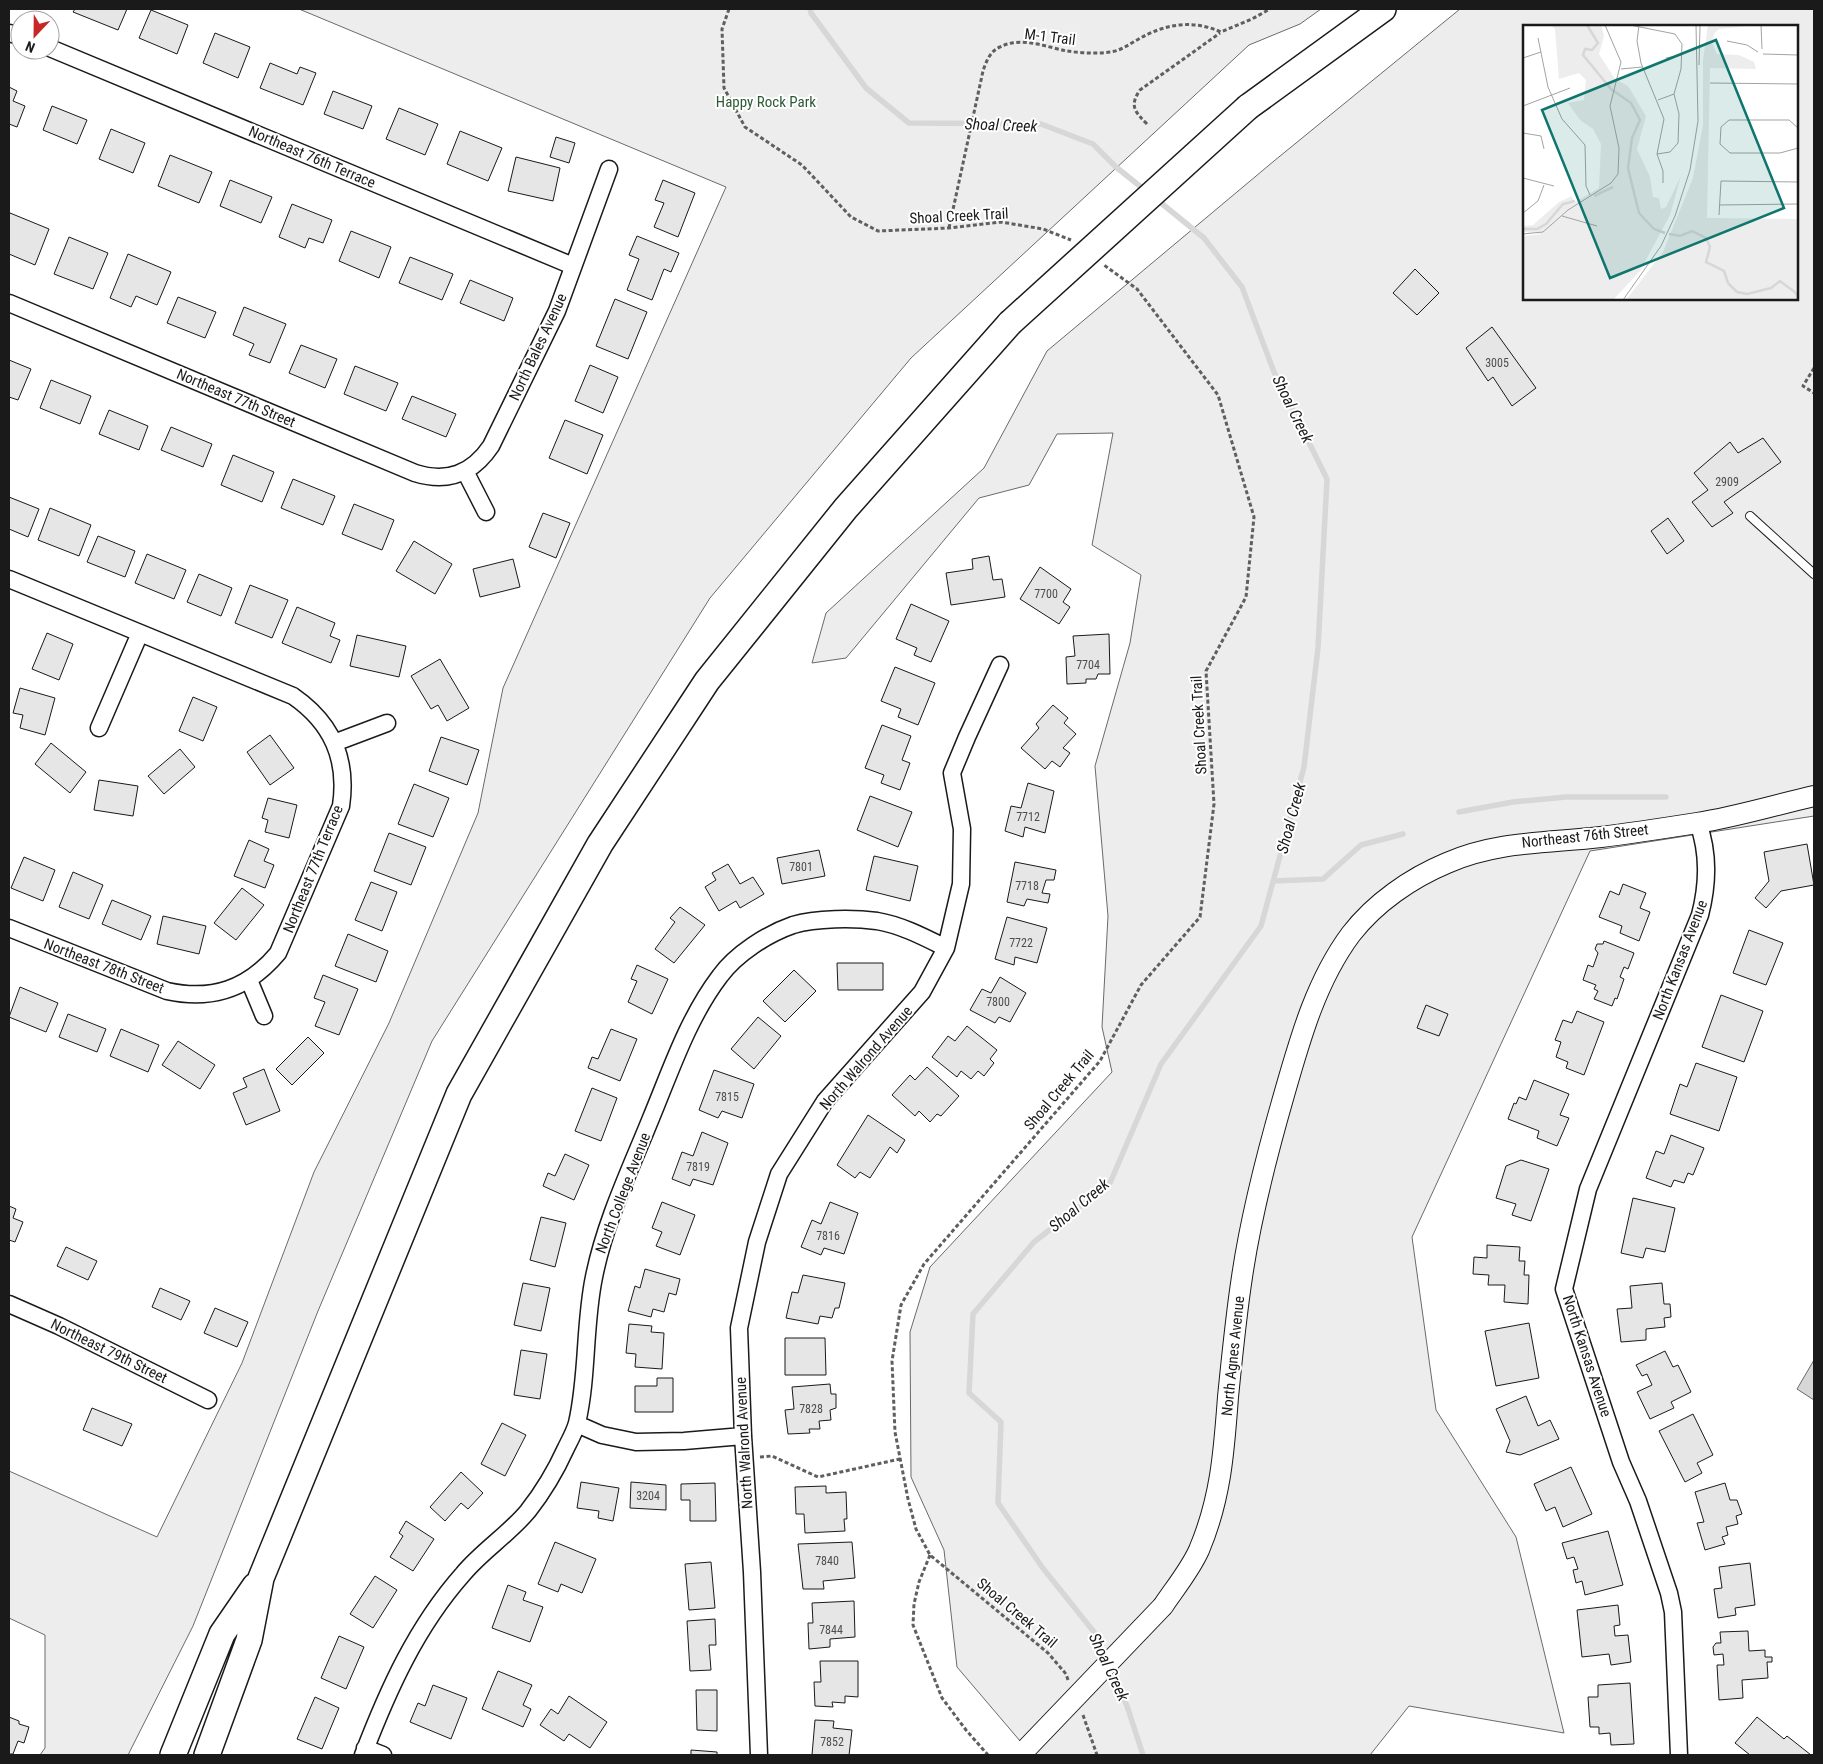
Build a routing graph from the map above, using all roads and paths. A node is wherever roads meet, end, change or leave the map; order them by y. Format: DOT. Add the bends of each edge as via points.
graph roads {
  1 [pos="729,9"];
  2 [pos="1270,9"];
  3 [pos="1383,9"];
  4 [pos="1221,32"];
  5 [pos="60,52"];
  6 [pos="1147,124"];
  7 [pos="609,169"];
  8 [pos="949,228"];
  9 [pos="1076,243"];
  10 [pos="1098,260"];
  11 [pos="573,266"];
  12 [pos="9,303"];
  13 [pos="1814,368"];
  14 [pos="1814,393"];
  15 [pos="465,471"];
  16 [pos="486,512"];
  17 [pos="1750,516"];
  18 [pos="1814,574"];
  19 [pos="9,579"];
  20 [pos="140,633"];
  21 [pos="1000,665"];
  22 [pos="387,723"];
  23 [pos="99,728"];
  24 [pos="334,743"];
  25 [pos="1814,796"];
  26 [pos="1698,823"];
  27 [pos="1371,912"];
  28 [pos="9,928"];
  29 [pos="946,948"];
  30 [pos="278,953"];
  31 [pos="250,980"];
  32 [pos="264,1016"];
  33 [pos="9,1304"];
  34 [pos="208,1400"];
  35 [pos="577,1424"];
  36 [pos="743,1436"];
  37 [pos="744,1458"];
  38 [pos="900,1459"];
  39 [pos="930,1555"];
  40 [pos="261,1578"];
  41 [pos="1069,1682"];
  42 [pos="1079,1706"];
  43 [pos="1024,1751"];
  44 [pos="364,1752"];
  45 [pos="173,1755"];
  46 [pos="207,1755"];
  47 [pos="384,1755"];
  48 [pos="759,1755"];
  49 [pos="988,1755"];
  50 [pos="1097,1755"];
  51 [pos="1679,1755"];
  1 -- 8 [label="path, Shoal Creek Trail" via="722,29 724,88 745,127 802,165 851,217 878,231"];
  2 -- 4 [label="path"];
  3 -- 40 [label="main road, bridge" via="1248,107 1010,323 846,508 707,681 600,844 459,1094"];
  4 -- 6 [label="path" via="1140,90 1134,98 1134,107"];
  4 -- 8 [label="path, M-1 Trail" via="1208,26 1172,25 1109,52 1067,50 1027,43 1000,46 986,62"];
  5 -- 11 [label="street, Northeast 76th Terrace"];
  7 -- 11 [label="street, North Bales Avenue"];
  8 -- 9 [label="path, Shoal Creek Trail" via="1001,222 1043,229"];
  10 -- 38 [label="path, Shoal Creek Trail" via="1137,289 1218,395 1254,517 1246,597 1206,672 1214,804 1200,917 1141,985 1100,1061 924,1264 901,1305 892,1361 895,1432"];
  11 -- 15 [label="street, North Bales Avenue" via="557,311 491,446 484,457"];
  12 -- 15 [label="street, Northeast 77th Street" via="414,473 439,478"];
  13 -- 14 [label="path" via="1803,386"];
  15 -- 16 [label="street"];
  17 -- 18 [label="lane"];
  19 -- 20 [label="street, Northeast 77th Terrace"];
  20 -- 23 [label="street"];
  20 -- 24 [label="street, Northeast 77th Terrace" via="293,696 313,712"];
  21 -- 29 [label="street, North Walrond Avenue" via="952,773 962,829 961,884"];
  22 -- 24 [label="street"];
  24 -- 30 [label="street, Northeast 77th Terrace" via="343,779 341,806"];
  25 -- 26 [label="street, Northeast 76th Street"];
  26 -- 27 [label="street, Northeast 76th Street" via="1599,837 1516,844 1468,854 1421,875"];
  26 -- 51 [label="street, North Kansas Avenue" via="1704,839 1707,868 1706,894 1700,915 1588,1189 1564,1290 1669,1593 1673,1612"];
  27 -- 43 [label="street, North Agnes Avenue, bridge" via="1353,932 1324,978 1311,1009 1269,1150 1242,1276 1218,1492 1198,1552 1163,1606"];
  28 -- 31 [label="street, Northeast 78th Street" via="173,992 204,995 228,990"];
  29 -- 35 [label="street, North College Avenue" via="914,932 878,921 826,919 794,925 768,937 721,975 684,1038 604,1235 587,1314 584,1376"];
  29 -- 36 [label="street, North Walrond Avenue" via="922,992 825,1101 779,1174 757,1242 739,1328"];
  30 -- 31 [label="street, Northeast 78th Street"];
  31 -- 32 [label="street"];
  33 -- 34 [label="street, Northeast 79th Street"];
  35 -- 36 [label="street" via="602,1435 636,1442"];
  35 -- 44 [label="street, North College Avenue" via="556,1468 527,1512 464,1572 420,1630 400,1665"];
  36 -- 37 [label="street, North Walrond Avenue"];
  37 -- 38 [label="path" via="772,1456 818,1477"];
  37 -- 48 [label="street, North Walrond Avenue"];
  38 -- 39 [label="path, Shoal Creek Trail" via="916,1529"];
  39 -- 41 [label="path, Shoal Creek Trail" via="1048,1653"];
  39 -- 49 [label="path" via="919,1582 913,1626 942,1698"];
  40 -- 45 [label="main road" via="222,1634"];
  40 -- 46 [label="main road" via="249,1640"];
  42 -- 50 [label="path"];
  44 -- 47 [label="street"];
}
